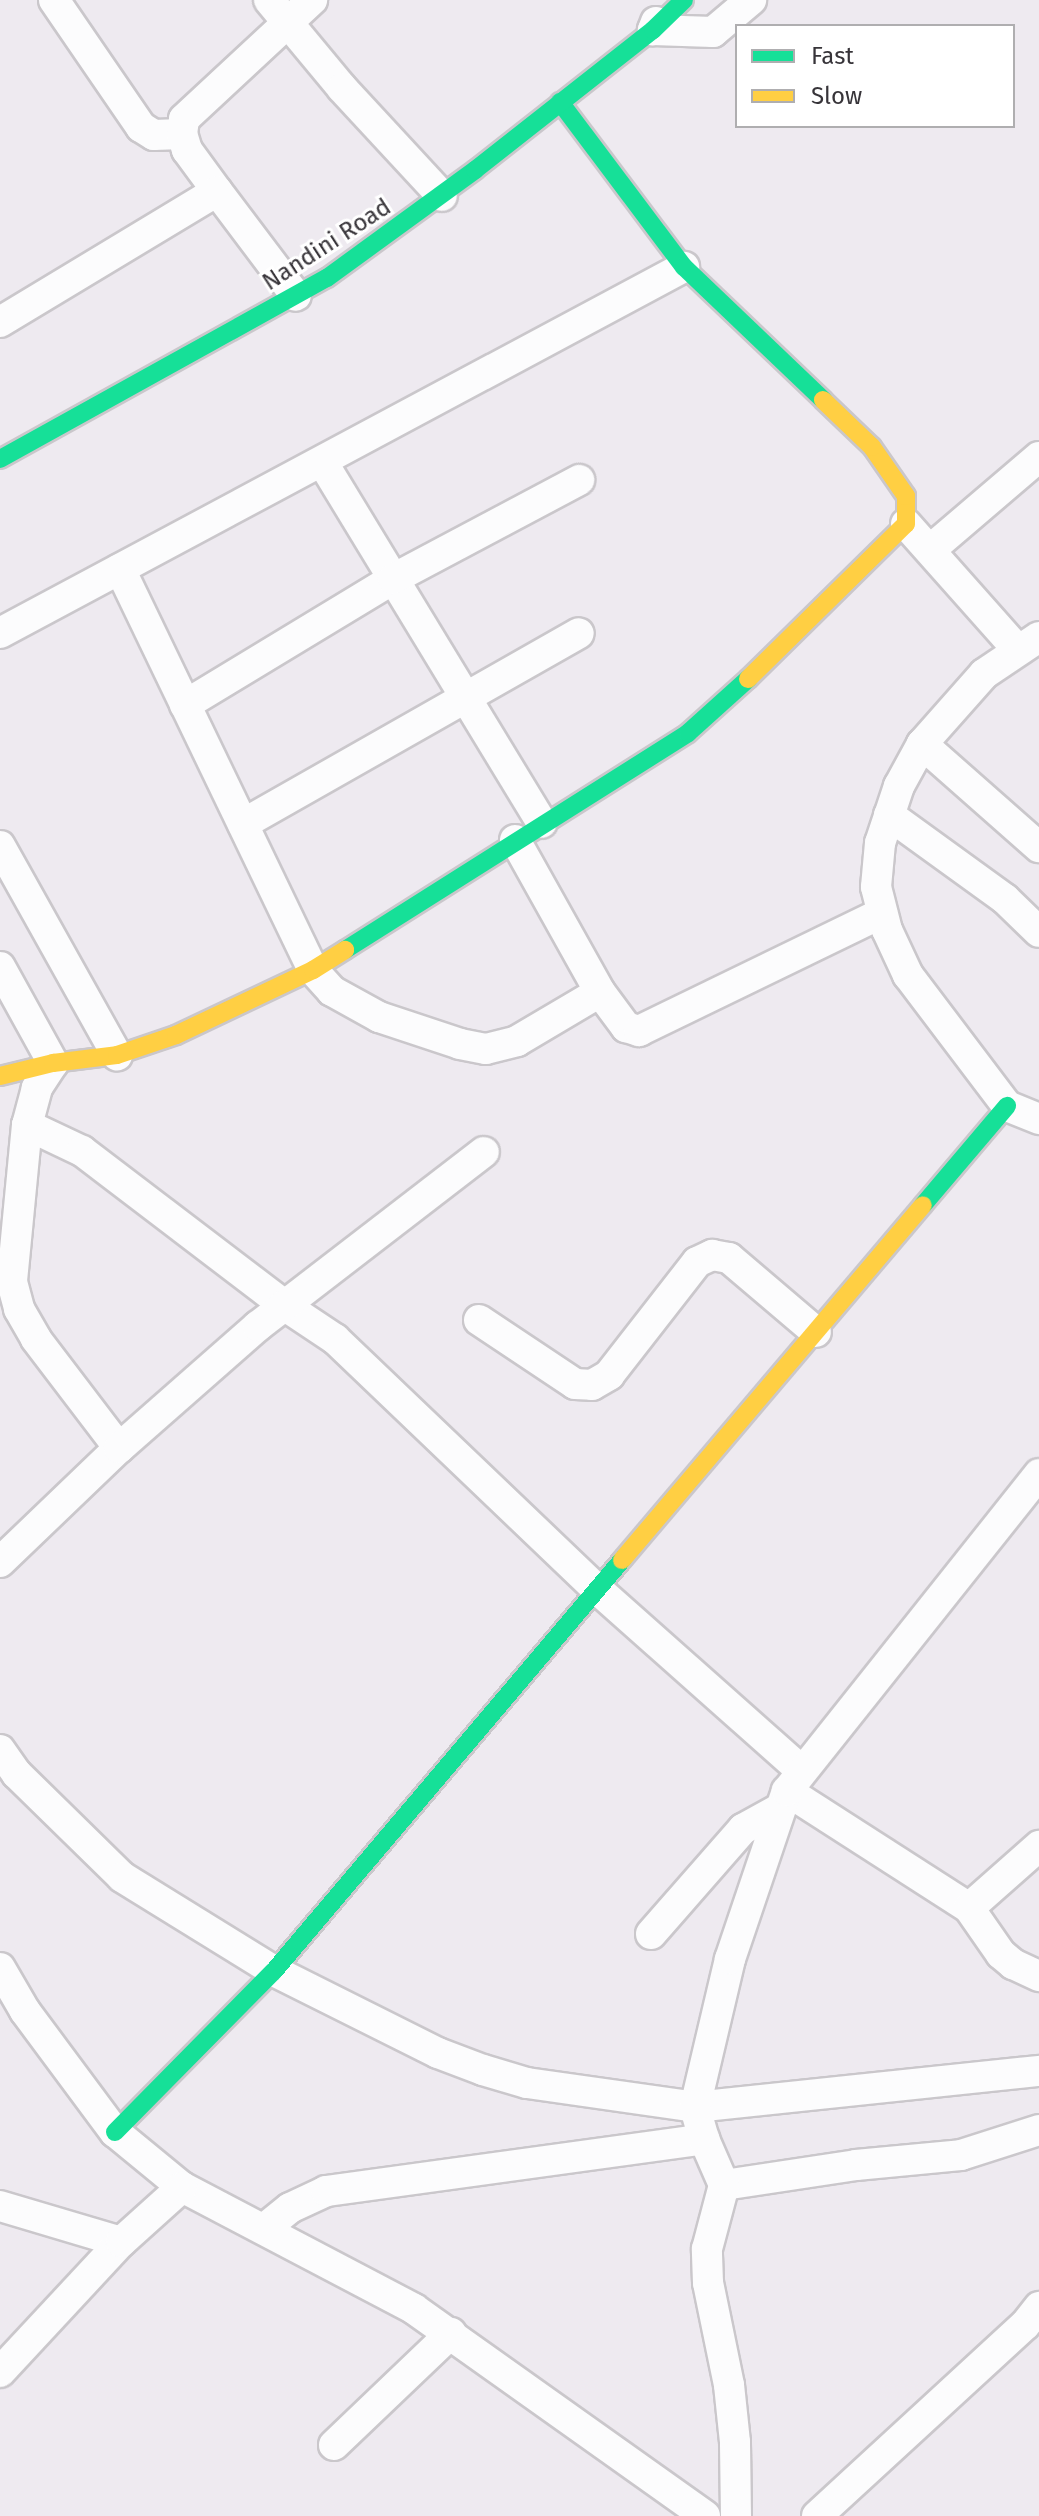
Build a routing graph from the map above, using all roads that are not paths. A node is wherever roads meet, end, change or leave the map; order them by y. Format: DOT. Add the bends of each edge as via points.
graph roads {
  1 [pos="54,0"];
  2 [pos="312,0"];
  3 [pos="664,0"];
  4 [pos="684,0"];
  5 [pos="751,0"];
  6 [pos="277,11"];
  7 [pos="653,30"];
  8 [pos="560,102"];
  9 [pos="182,134"];
  10 [pos="217,191"];
  11 [pos="442,196"];
  12 [pos="684,267"];
  13 [pos="296,296"];
  14 [pos="0,322"];
  15 [pos="1039,457"];
  16 [pos="0,459"];
  17 [pos="323,463"];
  18 [pos="579,480"];
  19 [pos="906,524"];
  20 [pos="930,550"];
  21 [pos="120,569"];
  22 [pos="393,579"];
  23 [pos="0,633"];
  24 [pos="579,633"];
  25 [pos="1028,643"];
  26 [pos="466,698"];
  27 [pos="185,705"];
  28 [pos="922,744"];
  29 [pos="889,815"];
  30 [pos="542,823"];
  31 [pos="243,824"];
  32 [pos="515,840"];
  33 [pos="0,846"];
  34 [pos="1039,847"];
  35 [pos="882,913"];
  36 [pos="1039,932"];
  37 [pos="0,967"];
  38 [pos="313,970"];
  39 [pos="600,992"];
  40 [pos="117,1055"];
  41 [pos="53,1063"];
  42 [pos="0,1076"];
  43 [pos="1007,1106"];
  44 [pos="1039,1119"];
  45 [pos="27,1125"];
  46 [pos="484,1152"];
  47 [pos="284,1305"];
  48 [pos="479,1320"];
  49 [pos="816,1332"];
  50 [pos="119,1448"];
  51 [pos="1039,1474"];
  52 [pos="0,1562"];
  53 [pos="597,1589"];
  54 [pos="0,1750"];
  55 [pos="790,1789"];
  56 [pos="1039,1846"];
  57 [pos="969,1908"];
  58 [pos="651,1934"];
  59 [pos="0,1968"];
  60 [pos="274,1971"];
  61 [pos="1039,1976"];
  62 [pos="1039,2071"];
  63 [pos="695,2107"];
  64 [pos="1039,2130"];
  65 [pos="115,2132"];
  66 [pos="704,2139"];
  67 [pos="724,2185"];
  68 [pos="182,2187"];
  69 [pos="0,2206"];
  70 [pos="264,2229"];
  71 [pos="121,2242"];
  72 [pos="1039,2307"];
  73 [pos="451,2333"];
  74 [pos="0,2372"];
  75 [pos="334,2445"];
  76 [pos="705,2516"];
  77 [pos="736,2516"];
  78 [pos="817,2516"];
  1 -- 9 [label="street" via="141,127 154,135"];
  2 -- 6 [label="street"];
  3 -- 7 [label="street"];
  4 -- 7 [label="street, Nandini Road"];
  5 -- 7 [label="street" via="713,32"];
  6 -- 9 [label="street" via="184,119"];
  6 -- 11 [label="street"];
  7 -- 8 [label="street, Nandini Road"];
  8 -- 11 [label="street, Nandini Road"];
  8 -- 12 [label="street"];
  9 -- 10 [label="street" via="187,150"];
  10 -- 13 [label="street"];
  10 -- 14 [label="street"];
  11 -- 13 [label="street, Nandini Road"];
  12 -- 17 [label="street"];
  12 -- 19 [label="street" via="872,447 906,496"];
  13 -- 16 [label="street, Nandini Road"];
  15 -- 20 [label="street"];
  17 -- 21 [label="street"];
  17 -- 22 [label="street"];
  18 -- 22 [label="street"];
  19 -- 20 [label="street"];
  19 -- 30 [label="street" via="717,710"];
  20 -- 25 [label="street"];
  21 -- 23 [label="street"];
  21 -- 27 [label="street"];
  22 -- 26 [label="street"];
  22 -- 27 [label="street"];
  24 -- 26 [label="street"];
  25 -- 28 [label="street" via="969,689"];
  26 -- 30 [label="street"];
  26 -- 31 [label="street"];
  27 -- 31 [label="street"];
  28 -- 29 [label="street"];
  28 -- 34 [label="street"];
  29 -- 35 [label="street" via="876,887"];
  29 -- 36 [label="street" via="1005,899"];
  30 -- 32 [label="street"];
  31 -- 38 [label="street"];
  32 -- 38 [label="street"];
  32 -- 39 [label="street"];
  33 -- 40 [label="street"];
  35 -- 39 [label="street" via="639,1031 626,1027"];
  35 -- 43 [label="street" via="908,975"];
  37 -- 41 [label="street"];
  38 -- 39 [label="street" via="332,991 379,1017 486,1049 517,1041"];
  38 -- 40 [label="street" via="176,1035"];
  40 -- 41 [label="street"];
  41 -- 42 [label="street"];
  41 -- 45 [label="street" via="37,1088"];
  43 -- 44 [label="street"];
  43 -- 49 [label="street"];
  45 -- 47 [label="street" via="82,1151"];
  45 -- 50 [label="street" via="12,1282 19,1309"];
  46 -- 47 [label="street"];
  47 -- 50 [label="street"];
  47 -- 53 [label="street" via="335,1339 387,1385"];
  48 -- 49 [label="street" via="575,1384 592,1385 609,1375 697,1262 712,1255 729,1258"];
  49 -- 53 [label="street"];
  50 -- 52 [label="street"];
  51 -- 55 [label="street"];
  53 -- 55 [label="street"];
  53 -- 60 [label="street"];
  54 -- 60 [label="street" via="17,1774 122,1877"];
  55 -- 57 [label="street"];
  55 -- 58 [label="street" via="743,1829"];
  55 -- 63 [label="street" via="730,1959"];
  56 -- 57 [label="street"];
  57 -- 61 [label="street" via="1001,1954"];
  59 -- 65 [label="street" via="25,2011"];
  60 -- 63 [label="street" via="483,2070 527,2083"];
  60 -- 65 [label="street"];
  62 -- 63 [label="street"];
  63 -- 66 [label="street"];
  64 -- 67 [label="street" via="961,2155"];
  65 -- 68 [label="street"];
  66 -- 67 [label="street"];
  66 -- 70 [label="street" via="326,2191 290,2208"];
  67 -- 77 [label="street" via="707,2249 708,2283 729,2385"];
  68 -- 70 [label="street"];
  68 -- 71 [label="street"];
  69 -- 71 [label="street"];
  70 -- 73 [label="street"];
  71 -- 74 [label="street"];
  72 -- 78 [label="street"];
  73 -- 75 [label="street"];
  73 -- 76 [label="street"];
}
